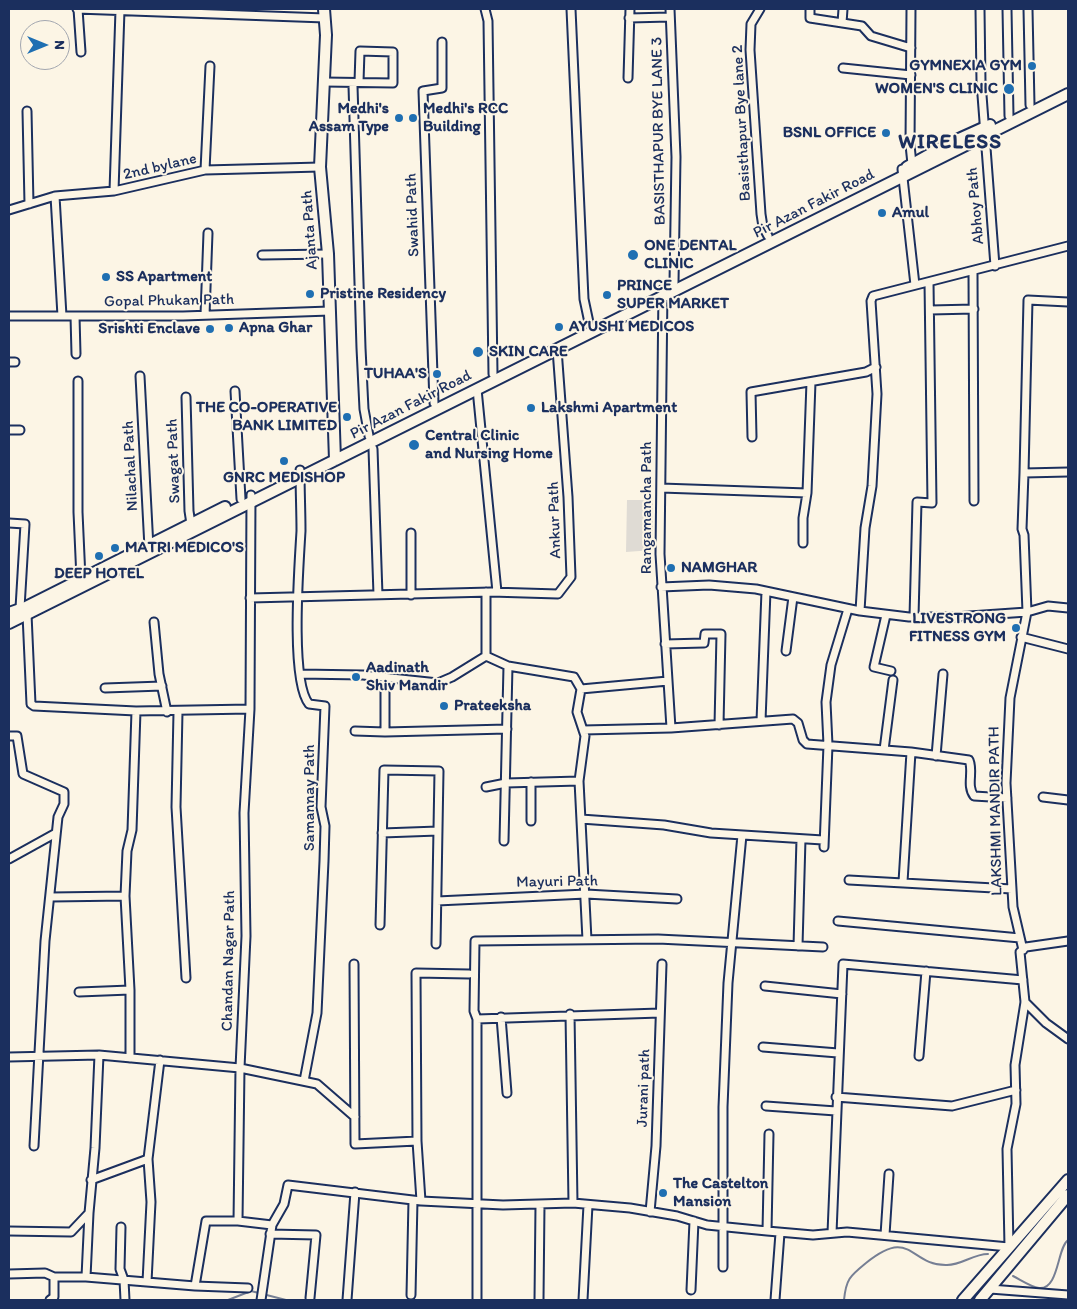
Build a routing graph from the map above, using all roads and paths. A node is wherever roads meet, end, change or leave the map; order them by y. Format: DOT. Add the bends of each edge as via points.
graph roads {
  1 [pos="78,9"];
  2 [pos="485,9"];
  3 [pos="571,9"];
  4 [pos="630,9"];
  5 [pos="760,9"];
  6 [pos="810,9"];
  7 [pos="843,9"];
  8 [pos="911,9"];
  9 [pos="980,9"];
  10 [pos="1007,9"];
  11 [pos="1028,9"];
  12 [pos="120,10"];
  13 [pos="146,10"];
  14 [pos="185,11"];
  15 [pos="325,13"];
  16 [pos="670,13"];
  17 [pos="629,18"];
  18 [pos="842,23"];
  19 [pos="442,42"];
  20 [pos="911,48"];
  21 [pos="81,52"];
  22 [pos="210,66"];
  23 [pos="843,68"];
  24 [pos="911,75"];
  25 [pos="628,78"];
  26 [pos="324,82"];
  27 [pos="356,84"];
  28 [pos="1068,86"];
  29 [pos="1068,94"];
  30 [pos="1030,105"];
  31 [pos="27,111"];
  32 [pos="1009,116"];
  33 [pos="984,136"];
  34 [pos="912,164"];
  35 [pos="320,167"];
  36 [pos="205,170"];
  37 [pos="902,173"];
  38 [pos="114,191"];
  39 [pos="55,196"];
  40 [pos="29,204"];
  41 [pos="9,210"];
  42 [pos="208,233"];
  43 [pos="768,236"];
  44 [pos="1068,246"];
  45 [pos="328,254"];
  46 [pos="262,255"];
  47 [pos="995,266"];
  48 [pos="973,272"];
  49 [pos="929,282"];
  50 [pos="674,283"];
  51 [pos="915,285"];
  52 [pos="663,293"];
  53 [pos="1068,302"];
  54 [pos="974,309"];
  55 [pos="930,310"];
  56 [pos="330,311"];
  57 [pos="205,315"];
  58 [pos="9,316"];
  59 [pos="62,316"];
  60 [pos="75,316"];
  61 [pos="590,329"];
  62 [pos="557,349"];
  63 [pos="76,354"];
  64 [pos="876,367"];
  65 [pos="492,374"];
  66 [pos="140,376"];
  67 [pos="78,381"];
  68 [pos="811,382"];
  69 [pos="477,389"];
  70 [pos="235,390"];
  71 [pos="186,397"];
  72 [pos="434,403"];
  73 [pos="9,430"];
  74 [pos="20,430"];
  75 [pos="368,436"];
  76 [pos="752,437"];
  77 [pos="374,449"];
  78 [pos="335,454"];
  79 [pos="1068,472"];
  80 [pos="1024,473"];
  81 [pos="300,474"];
  82 [pos="660,488"];
  83 [pos="807,493"];
  84 [pos="248,498"];
  85 [pos="974,501"];
  86 [pos="9,523"];
  87 [pos="192,524"];
  88 [pos="411,534"];
  89 [pos="803,543"];
  90 [pos="150,549"];
  91 [pos="82,583"];
  92 [pos="661,587"];
  93 [pos="486,592"];
  94 [pos="497,592"];
  95 [pos="766,592"];
  96 [pos="298,595"];
  97 [pos="378,595"];
  98 [pos="411,595"];
  99 [pos="792,597"];
  100 [pos="250,598"];
  101 [pos="1068,608"];
  102 [pos="848,609"];
  103 [pos="23,611"];
  104 [pos="860,612"];
  105 [pos="1026,612"];
  106 [pos="9,613"];
  107 [pos="886,615"];
  108 [pos="914,617"];
  109 [pos="154,622"];
  110 [pos="9,623"];
  111 [pos="1022,637"];
  112 [pos="665,644"];
  113 [pos="1068,649"];
  114 [pos="786,651"];
  115 [pos="486,656"];
  116 [pos="508,666"];
  117 [pos="890,670"];
  118 [pos="300,674"];
  119 [pos="943,674"];
  120 [pos="384,678"];
  121 [pos="893,680"];
  122 [pos="668,681"];
  123 [pos="162,686"];
  124 [pos="105,688"];
  125 [pos="581,689"];
  126 [pos="250,709"];
  127 [pos="136,711"];
  128 [pos="167,712"];
  129 [pos="178,712"];
  130 [pos="761,721"];
  131 [pos="719,725"];
  132 [pos="671,728"];
  133 [pos="507,729"];
  134 [pos="583,730"];
  135 [pos="355,731"];
  136 [pos="385,732"];
  137 [pos="9,736"];
  138 [pos="828,745"];
  139 [pos="884,750"];
  140 [pos="911,752"];
  141 [pos="936,756"];
  142 [pos="579,781"];
  143 [pos="531,782"];
  144 [pos="506,783"];
  145 [pos="486,787"];
  146 [pos="1044,797"];
  147 [pos="1007,798"];
  148 [pos="1068,800"];
  149 [pos="581,819"];
  150 [pos="531,821"];
  151 [pos="438,831"];
  152 [pos="56,833"];
  153 [pos="382,833"];
  154 [pos="742,835"];
  155 [pos="802,838"];
  156 [pos="504,841"];
  157 [pos="9,859"];
  158 [pos="849,880"];
  159 [pos="903,882"];
  160 [pos="1012,889"];
  161 [pos="586,894"];
  162 [pos="125,896"];
  163 [pos="51,897"];
  164 [pos="677,899"];
  165 [pos="437,901"];
  166 [pos="838,921"];
  167 [pos="380,925"];
  168 [pos="1020,938"];
  169 [pos="587,940"];
  170 [pos="1068,941"];
  171 [pos="730,942"];
  172 [pos="436,944"];
  173 [pos="798,946"];
  174 [pos="823,947"];
  175 [pos="1023,950"];
  176 [pos="354,964"];
  177 [pos="662,964"];
  178 [pos="926,971"];
  179 [pos="469,974"];
  180 [pos="186,978"];
  181 [pos="1023,980"];
  182 [pos="765,986"];
  183 [pos="130,990"];
  184 [pos="79,992"];
  185 [pos="842,994"];
  186 [pos="1026,1002"];
  187 [pos="660,1013"];
  188 [pos="570,1014"];
  189 [pos="501,1017"];
  190 [pos="477,1019"];
  191 [pos="1068,1039"];
  192 [pos="763,1047"];
  193 [pos="838,1053"];
  194 [pos="99,1055"];
  195 [pos="38,1056"];
  196 [pos="919,1056"];
  197 [pos="9,1057"];
  198 [pos="130,1058"];
  199 [pos="160,1060"];
  200 [pos="240,1068"];
  201 [pos="304,1081"];
  202 [pos="1016,1090"];
  203 [pos="507,1093"];
  204 [pos="836,1097"];
  205 [pos="766,1106"];
  206 [pos="836,1111"];
  207 [pos="355,1116"];
  208 [pos="769,1134"];
  209 [pos="417,1141"];
  210 [pos="34,1146"];
  211 [pos="148,1158"];
  212 [pos="889,1174"];
  213 [pos="91,1180"];
  214 [pos="1068,1180"];
  215 [pos="355,1192"];
  216 [pos="1068,1195"];
  217 [pos="417,1200"];
  218 [pos="573,1203"];
  219 [pos="479,1204"];
  220 [pos="540,1205"];
  221 [pos="588,1205"];
  222 [pos="650,1212"];
  223 [pos="88,1213"];
  224 [pos="238,1221"];
  225 [pos="694,1221"];
  226 [pos="272,1225"];
  227 [pos="724,1226"];
  228 [pos="121,1227"];
  229 [pos="9,1232"];
  230 [pos="766,1232"];
  231 [pos="780,1233"];
  232 [pos="832,1233"];
  233 [pos="270,1234"];
  234 [pos="885,1235"];
  235 [pos="1009,1247"];
  236 [pos="723,1267"];
  237 [pos="9,1274"];
  238 [pos="54,1277"];
  239 [pos="86,1277"];
  240 [pos="124,1280"];
  241 [pos="147,1282"];
  242 [pos="195,1286"];
  243 [pos="248,1288"];
  244 [pos="990,1289"];
  245 [pos="691,1290"];
  246 [pos="1068,1294"];
  247 [pos="411,1295"];
  248 [pos="310,1298"];
  249 [pos="50,1300"];
  250 [pos="125,1300"];
  251 [pos="261,1300"];
  252 [pos="347,1300"];
  253 [pos="477,1300"];
  254 [pos="539,1300"];
  255 [pos="583,1300"];
  256 [pos="775,1300"];
  257 [pos="962,1300"];
  258 [pos="982,1300"];
  1 -- 12 [label="street"];
  1 -- 21 [label="street"];
  2 -- 65 [label="street" via="488,21"];
  3 -- 61 [label="street" via="584,299"];
  4 -- 17 [label="street"];
  5 -- 43 [label="street, Basisthapur Bye lane 2" via="751,24 750,50 761,214"];
  6 -- 18 [label="street" via="810,18"];
  7 -- 18 [label="street"];
  8 -- 20 [label="street"];
  9 -- 33 [label="street, Abhoy Path"];
  10 -- 32 [label="street"];
  11 -- 30 [label="street"];
  12 -- 13 [label="street"];
  12 -- 38 [label="street"];
  13 -- 14 [label="street"];
  14 -- 15 [label="street"];
  15 -- 26 [label="main road, Ajanta Path"];
  16 -- 17 [label="street"];
  16 -- 50 [label="street, BASISTHAPUR BYE LANE 3" via="676,157"];
  17 -- 25 [label="street"];
  18 -- 20 [label="street" via="862,26 872,36"];
  19 -- 72 [label="street, Swahid Path" via="442,88 422,90"];
  20 -- 24 [label="street"];
  22 -- 36 [label="street"];
  23 -- 24 [label="street"];
  24 -- 34 [label="street"];
  26 -- 27 [label="street"];
  26 -- 35 [label="main road, Ajanta Path"];
  27 -- 27 [label="street" via="393,83 393,52 360,51"];
  27 -- 75 [label="street" via="362,357"];
  28 -- 30 [label="main road, Pir Azan Fakir Road"];
  29 -- 33 [label="main road, Pir Azan Fakir Road"];
  30 -- 32 [label="main road, Pir Azan Fakir Road"];
  31 -- 40 [label="street"];
  32 -- 33 [label="main road, Pir Azan Fakir Road"];
  33 -- 34 [label="main road, Pir Azan Fakir Road" via="950,143"];
  33 -- 37 [label="main road, Pir Azan Fakir Road"];
  33 -- 47 [label="street, Abhoy Path"];
  34 -- 37 [label="main road, Pir Azan Fakir Road"];
  35 -- 36 [label="street, 2nd bylane"];
  35 -- 45 [label="main road, Ajanta Path"];
  36 -- 38 [label="street, 2nd bylane"];
  37 -- 43 [label="main road, Pir Azan Fakir Road"];
  37 -- 51 [label="street"];
  37 -- 52 [label="main road, Pir Azan Fakir Road"];
  38 -- 39 [label="street, 2nd bylane"];
  39 -- 40 [label="street, 2nd bylane"];
  39 -- 59 [label="street"];
  40 -- 41 [label="street, 2nd bylane"];
  42 -- 57 [label="street"];
  43 -- 50 [label="main road, Pir Azan Fakir Road"];
  44 -- 47 [label="street"];
  45 -- 46 [label="street"];
  45 -- 56 [label="main road, Ajanta Path"];
  47 -- 48 [label="street"];
  48 -- 49 [label="street"];
  48 -- 54 [label="street"];
  49 -- 51 [label="street"];
  49 -- 55 [label="street"];
  50 -- 52 [label="main road, Pir Azan Fakir Road"];
  51 -- 64 [label="street" via="876,294 871,301"];
  52 -- 61 [label="main road, Pir Azan Fakir Road"];
  52 -- 82 [label="street, Rangamancha Path"];
  53 -- 80 [label="street, LAKSHMI MANDIR PATH" via="1028,300"];
  54 -- 55 [label="street"];
  54 -- 85 [label="street"];
  55 -- 108 [label="street" via="932,503 917,502"];
  56 -- 57 [label="street, Gopal Phukan Path"];
  56 -- 78 [label="main road, Ajanta Path"];
  57 -- 60 [label="street, Gopal Phukan Path"];
  58 -- 59 [label="street, Gopal Phukan Path"];
  59 -- 60 [label="street, Gopal Phukan Path"];
  60 -- 63 [label="street"];
  61 -- 62 [label="main road, Pir Azan Fakir Road"];
  61 -- 65 [label="main road, Pir Azan Fakir Road"];
  62 -- 69 [label="main road, Pir Azan Fakir Road"];
  62 -- 94 [label="street, Ankur Path" via="571,577 558,594"];
  64 -- 68 [label="street" via="866,372"];
  64 -- 104 [label="street" via="872,486"];
  65 -- 72 [label="main road, Pir Azan Fakir Road"];
  66 -- 90 [label="street, Nilachal Path"];
  67 -- 91 [label="street" via="78,512"];
  68 -- 76 [label="street" via="751,392"];
  68 -- 83 [label="street"];
  69 -- 78 [label="main road, Pir Azan Fakir Road"];
  69 -- 94 [label="street"];
  70 -- 84 [label="street, Chandan Nagar Path"];
  71 -- 87 [label="street, Swagat Path"];
  72 -- 75 [label="main road, Pir Azan Fakir Road"];
  73 -- 74 [label="street"];
  75 -- 78 [label="main road, Pir Azan Fakir Road"];
  77 -- 97 [label="street"];
  78 -- 81 [label="main road, Pir Azan Fakir Road"];
  79 -- 80 [label="street"];
  80 -- 105 [label="street, LAKSHMI MANDIR PATH" via="1022,529"];
  81 -- 84 [label="main road, Pir Azan Fakir Road"];
  81 -- 96 [label="street, Samannay Path"];
  82 -- 83 [label="street"];
  82 -- 92 [label="street, Rangamancha Path"];
  83 -- 89 [label="street"];
  84 -- 87 [label="main road, Pir Azan Fakir Road"];
  84 -- 90 [label="main road, Pir Azan Fakir Road"];
  84 -- 100 [label="street, Chandan Nagar Path"];
  86 -- 103 [label="street" via="25,524"];
  87 -- 90 [label="main road, Pir Azan Fakir Road"];
  88 -- 98 [label="street"];
  90 -- 91 [label="main road, Pir Azan Fakir Road"];
  91 -- 103 [label="main road, Pir Azan Fakir Road"];
  92 -- 95 [label="street" via="710,585"];
  92 -- 112 [label="street, Rangamancha Path"];
  93 -- 94 [label="street"];
  93 -- 98 [label="street"];
  93 -- 115 [label="street"];
  95 -- 99 [label="street"];
  95 -- 130 [label="street"];
  96 -- 97 [label="street"];
  96 -- 100 [label="street"];
  96 -- 118 [label="street, Samannay Path"];
  97 -- 98 [label="street"];
  99 -- 102 [label="street"];
  99 -- 114 [label="street"];
  100 -- 126 [label="street, Chandan Nagar Path"];
  101 -- 105 [label="street" via="1048,606"];
  102 -- 104 [label="street"];
  102 -- 138 [label="street" via="831,664 826,702"];
  103 -- 106 [label="main road, Pir Azan Fakir Road"];
  103 -- 110 [label="main road, Pir Azan Fakir Road"];
  103 -- 127 [label="street" via="31,704"];
  104 -- 107 [label="street"];
  105 -- 108 [label="street"];
  105 -- 111 [label="street, LAKSHMI MANDIR PATH"];
  107 -- 108 [label="street"];
  107 -- 117 [label="street" via="874,667"];
  109 -- 123 [label="street"];
  111 -- 113 [label="street"];
  111 -- 147 [label="street, LAKSHMI MANDIR PATH" via="1010,698"];
  112 -- 122 [label="street, Rangamancha Path"];
  112 -- 131 [label="street" via="704,643 705,634 721,634"];
  115 -- 116 [label="street"];
  115 -- 120 [label="street" via="438,683"];
  116 -- 125 [label="street" via="574,677"];
  116 -- 133 [label="street"];
  118 -- 120 [label="street"];
  118 -- 201 [label="street, Samannay Path" via="304,698 309,704 325,706 321,807 325,826 317,1013"];
  119 -- 141 [label="street"];
  120 -- 136 [label="street"];
  121 -- 139 [label="street"];
  122 -- 125 [label="street"];
  122 -- 132 [label="street, Rangamancha Path"];
  123 -- 124 [label="street"];
  123 -- 128 [label="street"];
  125 -- 134 [label="street" via="577,712"];
  126 -- 129 [label="street"];
  126 -- 200 [label="street, Chandan Nagar Path" via="244,812 246,936"];
  127 -- 128 [label="street"];
  127 -- 162 [label="street" via="132,830 127,851"];
  128 -- 129 [label="street"];
  129 -- 180 [label="street" via="176,807"];
  130 -- 131 [label="street"];
  130 -- 138 [label="street" via="793,719 807,744"];
  131 -- 132 [label="street"];
  132 -- 134 [label="street"];
  133 -- 136 [label="street"];
  133 -- 144 [label="street"];
  134 -- 142 [label="street"];
  135 -- 136 [label="street"];
  137 -- 152 [label="street" via="17,736 23,774 64,792"];
  138 -- 139 [label="street"];
  138 -- 155 [label="street" via="824,844"];
  139 -- 140 [label="street"];
  140 -- 141 [label="street"];
  140 -- 159 [label="street"];
  141 -- 147 [label="street" via="969,760 970,790 974,796"];
  142 -- 143 [label="street"];
  142 -- 149 [label="street"];
  143 -- 144 [label="street"];
  143 -- 150 [label="street"];
  144 -- 145 [label="street"];
  144 -- 156 [label="street"];
  146 -- 148 [label="street"];
  147 -- 160 [label="street, LAKSHMI MANDIR PATH"];
  149 -- 154 [label="street"];
  149 -- 161 [label="street"];
  151 -- 153 [label="street"];
  151 -- 153 [label="street" via="439,771 384,770"];
  151 -- 165 [label="street"];
  152 -- 157 [label="street"];
  152 -- 163 [label="street"];
  153 -- 167 [label="street"];
  154 -- 155 [label="street"];
  154 -- 171 [label="street"];
  155 -- 173 [label="street"];
  158 -- 159 [label="street"];
  159 -- 160 [label="street"];
  160 -- 168 [label="street, LAKSHMI MANDIR PATH"];
  161 -- 164 [label="street, Mayuri Path"];
  161 -- 165 [label="street, Mayuri Path"];
  161 -- 169 [label="street"];
  162 -- 163 [label="street"];
  162 -- 183 [label="street"];
  163 -- 195 [label="street"];
  165 -- 172 [label="street"];
  166 -- 168 [label="street"];
  168 -- 175 [label="street, LAKSHMI MANDIR PATH"];
  169 -- 171 [label="street"];
  169 -- 190 [label="street" via="475,941 474,1011"];
  170 -- 175 [label="street"];
  171 -- 173 [label="street"];
  171 -- 227 [label="street" via="723,1107"];
  173 -- 174 [label="street"];
  175 -- 181 [label="street, LAKSHMI MANDIR PATH" via="1020,952"];
  176 -- 207 [label="street"];
  177 -- 187 [label="street, Jurani path"];
  178 -- 181 [label="street"];
  178 -- 185 [label="street" via="843,964"];
  178 -- 196 [label="street"];
  179 -- 209 [label="street" via="416,973"];
  181 -- 186 [label="street, LAKSHMI MANDIR PATH"];
  182 -- 185 [label="street"];
  183 -- 184 [label="street"];
  183 -- 198 [label="street"];
  185 -- 193 [label="street"];
  186 -- 191 [label="street" via="1046,1023"];
  186 -- 202 [label="street, LAKSHMI MANDIR PATH" via="1015,1065"];
  187 -- 188 [label="street"];
  187 -- 222 [label="street, Jurani path" via="656,1146"];
  188 -- 189 [label="street"];
  188 -- 218 [label="street"];
  189 -- 190 [label="street"];
  189 -- 203 [label="street"];
  190 -- 219 [label="street"];
  192 -- 193 [label="street"];
  193 -- 204 [label="street"];
  194 -- 195 [label="street"];
  194 -- 198 [label="street"];
  194 -- 213 [label="street"];
  195 -- 197 [label="street"];
  195 -- 210 [label="street"];
  198 -- 199 [label="street"];
  199 -- 200 [label="street"];
  199 -- 211 [label="street"];
  200 -- 201 [label="street"];
  200 -- 224 [label="street, Chandan Nagar Path"];
  201 -- 207 [label="street" via="316,1084"];
  202 -- 204 [label="street" via="952,1106"];
  202 -- 235 [label="street, LAKSHMI MANDIR PATH" via="1007,1150"];
  204 -- 206 [label="street"];
  205 -- 206 [label="street"];
  206 -- 232 [label="street"];
  207 -- 209 [label="street" via="355,1144"];
  208 -- 230 [label="street"];
  209 -- 217 [label="street"];
  211 -- 213 [label="street"];
  211 -- 241 [label="street" via="151,1202"];
  212 -- 234 [label="street"];
  213 -- 223 [label="street"];
  214 -- 235 [label="main road"];
  215 -- 217 [label="street"];
  215 -- 226 [label="street" via="288,1185 284,1204"];
  215 -- 252 [label="street"];
  216 -- 244 [label="main road"];
  217 -- 219 [label="street"];
  217 -- 247 [label="street"];
  218 -- 220 [label="street"];
  218 -- 221 [label="street"];
  219 -- 220 [label="street"];
  219 -- 253 [label="street"];
  220 -- 254 [label="street"];
  221 -- 222 [label="street"];
  221 -- 255 [label="street"];
  222 -- 225 [label="street"];
  223 -- 229 [label="street" via="71,1232"];
  223 -- 239 [label="street"];
  224 -- 226 [label="street"];
  224 -- 242 [label="street" via="206,1220"];
  225 -- 227 [label="street"];
  225 -- 245 [label="street"];
  226 -- 233 [label="street"];
  227 -- 230 [label="street"];
  227 -- 236 [label="street"];
  228 -- 240 [label="street" via="120,1269"];
  230 -- 231 [label="street"];
  231 -- 232 [label="street"];
  231 -- 256 [label="street"];
  232 -- 234 [label="street"];
  233 -- 248 [label="street" via="316,1235"];
  233 -- 251 [label="street"];
  234 -- 235 [label="street"];
  235 -- 257 [label="main road"];
  237 -- 238 [label="street" via="45,1273"];
  238 -- 239 [label="street"];
  238 -- 249 [label="street" via="54,1297"];
  239 -- 240 [label="street"];
  240 -- 241 [label="street"];
  240 -- 250 [label="street"];
  241 -- 242 [label="street"];
  242 -- 243 [label="street"];
  244 -- 246 [label="street"];
  244 -- 258 [label="main road"];
}
